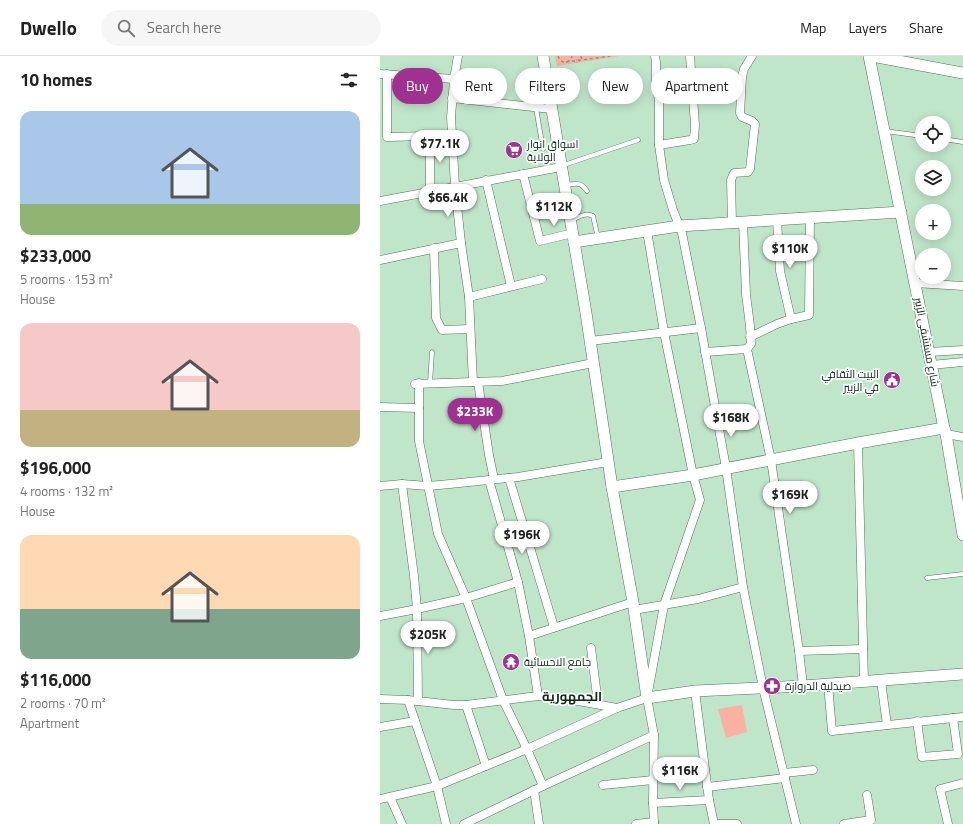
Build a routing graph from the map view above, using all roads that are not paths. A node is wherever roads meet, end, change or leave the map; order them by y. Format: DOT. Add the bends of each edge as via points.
graph roads {
  1 [pos="458,56"];
  2 [pos="543,56"];
  3 [pos="655,56"];
  4 [pos="690,56"];
  5 [pos="752,56"];
  6 [pos="869,56"];
  7 [pos="872,56"];
  8 [pos="456,68"];
  9 [pos="963,73"];
  10 [pos="383,74"];
  11 [pos="451,79"];
  12 [pos="452,104"];
  13 [pos="502,104"];
  14 [pos="536,108"];
  15 [pos="551,109"];
  16 [pos="884,131"];
  17 [pos="915,135"];
  18 [pos="638,140"];
  19 [pos="951,141"];
  20 [pos="963,142"];
  21 [pos="660,145"];
  22 [pos="543,149"];
  23 [pos="561,166"];
  24 [pos="523,174"];
  25 [pos="486,180"];
  26 [pos="564,185"];
  27 [pos="455,186"];
  28 [pos="430,191"];
  29 [pos="587,191"];
  30 [pos="380,201"];
  31 [pos="901,212"];
  32 [pos="810,218"];
  33 [pos="777,220"];
  34 [pos="570,221"];
  35 [pos="737,223"];
  36 [pos="679,226"];
  37 [pos="647,231"];
  38 [pos="573,238"];
  39 [pos="598,239"];
  40 [pos="461,243"];
  41 [pos="434,248"];
  42 [pos="380,260"];
  43 [pos="542,279"];
  44 [pos="915,283"];
  45 [pos="915,284"];
  46 [pos="931,284"];
  47 [pos="512,286"];
  48 [pos="963,286"];
  49 [pos="469,297"];
  50 [pos="791,319"];
  51 [pos="701,328"];
  52 [pos="470,329"];
  53 [pos="664,332"];
  54 [pos="750,337"];
  55 [pos="590,341"];
  56 [pos="747,349"];
  57 [pos="963,350"];
  58 [pos="432,352"];
  59 [pos="705,352"];
  60 [pos="929,352"];
  61 [pos="963,362"];
  62 [pos="593,363"];
  63 [pos="931,365"];
  64 [pos="475,382"];
  65 [pos="430,383"];
  66 [pos="380,407"];
  67 [pos="419,408"];
  68 [pos="945,431"];
  69 [pos="963,436"];
  70 [pos="858,443"];
  71 [pos="771,460"];
  72 [pos="608,462"];
  73 [pos="726,468"];
  74 [pos="693,475"];
  75 [pos="509,478"];
  76 [pos="492,480"];
  77 [pos="402,484"];
  78 [pos="380,486"];
  79 [pos="428,486"];
  80 [pos="612,487"];
  81 [pos="963,535"];
  82 [pos="963,574"];
  83 [pos="926,578"];
  84 [pos="518,582"];
  85 [pos="743,586"];
  86 [pos="466,598"];
  87 [pos="664,605"];
  88 [pos="634,606"];
  89 [pos="418,609"];
  90 [pos="380,616"];
  91 [pos="554,628"];
  92 [pos="529,636"];
  93 [pos="591,648"];
  94 [pos="863,649"];
  95 [pos="799,651"];
  96 [pos="963,674"];
  97 [pos="881,680"];
  98 [pos="864,682"];
  99 [pos="828,684"];
  100 [pos="803,686"];
  101 [pos="763,688"];
  102 [pos="695,691"];
  103 [pos="538,696"];
  104 [pos="647,698"];
  105 [pos="380,699"];
  106 [pos="408,700"];
  107 [pos="503,700"];
  108 [pos="418,701"];
  109 [pos="598,704"];
  110 [pos="466,705"];
  111 [pos="617,708"];
  112 [pos="963,717"];
  113 [pos="953,718"];
  114 [pos="415,721"];
  115 [pos="917,722"];
  116 [pos="888,725"];
  117 [pos="380,727"];
  118 [pos="654,735"];
  119 [pos="527,750"];
  120 [pos="486,766"];
  121 [pos="813,770"];
  122 [pos="784,776"];
  123 [pos="653,780"];
  124 [pos="963,784"];
  125 [pos="603,785"];
  126 [pos="437,786"];
  127 [pos="542,786"];
  128 [pos="707,787"];
  129 [pos="534,790"];
  130 [pos="867,795"];
  131 [pos="390,798"];
  132 [pos="380,799"];
  133 [pos="708,800"];
  134 [pos="652,803"];
  135 [pos="654,823"];
  136 [pos="402,824"];
  137 [pos="446,824"];
  138 [pos="464,824"];
  139 [pos="539,824"];
  140 [pos="636,824"];
  141 [pos="738,824"];
  142 [pos="796,824"];
  143 [pos="844,824"];
  144 [pos="948,824"];
  1 -- 8 [label="street"];
  2 -- 15 [label="street"];
  3 -- 21 [label="street"];
  4 -- 21 [label="street" via="694,138"];
  5 -- 35 [label="street" via="742,77 740,113 742,117 755,124 750,169 748,172 734,173 731,180"];
  6 -- 16 [label="street, شارع مستشفى الزبير"];
  7 -- 9 [label="street"];
  10 -- 11 [label="street"];
  10 -- 28 [label="street" via="387,137 430,136"];
  12 -- 27 [label="street"];
  13 -- 14 [label="street"];
  14 -- 15 [label="street"];
  14 -- 22 [label="lane"];
  15 -- 23 [label="street"];
  16 -- 17 [label="lane"];
  16 -- 31 [label="street, شارع مستشفى الزبير"];
  18 -- 23 [label="lane"];
  19 -- 20 [label="lane"];
  21 -- 36 [label="street" via="664,180"];
  23 -- 24 [label="street"];
  23 -- 26 [label="street"];
  24 -- 25 [label="street"];
  24 -- 38 [label="street" via="540,241"];
  25 -- 27 [label="street"];
  25 -- 47 [label="street"];
  26 -- 29 [label="lane" via="579,184"];
  26 -- 34 [label="street"];
  27 -- 28 [label="street"];
  27 -- 40 [label="street"];
  28 -- 30 [label="street"];
  31 -- 32 [label="street"];
  31 -- 44 [label="street, شارع مستشفى الزبير"];
  32 -- 33 [label="street"];
  32 -- 50 [label="street" via="809,316"];
  33 -- 35 [label="street"];
  33 -- 50 [label="street" via="780,271"];
  34 -- 38 [label="street"];
  34 -- 39 [label="lane" via="586,214 593,216"];
  35 -- 36 [label="street"];
  35 -- 54 [label="street"];
  36 -- 37 [label="street"];
  36 -- 51 [label="street"];
  37 -- 39 [label="street"];
  37 -- 53 [label="street"];
  38 -- 39 [label="street"];
  38 -- 55 [label="street"];
  40 -- 41 [label="street"];
  40 -- 49 [label="street"];
  41 -- 42 [label="street"];
  41 -- 52 [label="street" via="438,324 442,330"];
  43 -- 47 [label="street"];
  45 -- 60 [label="street, شارع مستشفى الزبير"];
  46 -- 48 [label="street"];
  47 -- 49 [label="street"];
  49 -- 52 [label="street"];
  50 -- 54 [label="street"];
  51 -- 53 [label="street"];
  51 -- 59 [label="street"];
  52 -- 64 [label="street"];
  53 -- 55 [label="street"];
  53 -- 74 [label="street"];
  54 -- 56 [label="street" via="751,344"];
  55 -- 62 [label="street"];
  56 -- 59 [label="street"];
  56 -- 71 [label="street"];
  57 -- 60 [label="street"];
  58 -- 65 [label="lane"];
  59 -- 73 [label="street"];
  60 -- 63 [label="street, شارع مستشفى الزبير"];
  61 -- 63 [label="street"];
  62 -- 64 [label="street" via="502,381"];
  62 -- 72 [label="street"];
  63 -- 68 [label="street, شارع مستشفى الزبير"];
  64 -- 65 [label="street"];
  64 -- 76 [label="street"];
  65 -- 67 [label="street" via="417,384"];
  66 -- 67 [label="street"];
  67 -- 79 [label="street" via="419,441"];
  68 -- 69 [label="street"];
  68 -- 70 [label="street"];
  68 -- 81 [label="street, شارع مستشفى الزبير"];
  70 -- 71 [label="street"];
  70 -- 94 [label="street"];
  71 -- 73 [label="street"];
  71 -- 95 [label="street"];
  72 -- 75 [label="street"];
  72 -- 80 [label="street"];
  73 -- 74 [label="street"];
  73 -- 85 [label="street"];
  74 -- 80 [label="street"];
  74 -- 87 [label="street" via="700,500"];
  75 -- 76 [label="street"];
  75 -- 91 [label="street"];
  76 -- 79 [label="street"];
  76 -- 84 [label="street"];
  77 -- 78 [label="street"];
  77 -- 79 [label="street"];
  77 -- 89 [label="street"];
  79 -- 86 [label="street" via="438,534"];
  80 -- 88 [label="street"];
  82 -- 83 [label="lane"];
  84 -- 86 [label="street"];
  84 -- 92 [label="street"];
  85 -- 87 [label="street" via="698,599"];
  85 -- 101 [label="street"];
  86 -- 89 [label="street"];
  86 -- 107 [label="street"];
  87 -- 88 [label="street"];
  87 -- 104 [label="street"];
  88 -- 91 [label="street"];
  88 -- 104 [label="street"];
  89 -- 90 [label="street"];
  89 -- 108 [label="street"];
  91 -- 92 [label="street"];
  92 -- 103 [label="street"];
  93 -- 109 [label="street"];
  94 -- 95 [label="street"];
  94 -- 98 [label="street"];
  95 -- 100 [label="street"];
  96 -- 97 [label="street"];
  97 -- 98 [label="street"];
  97 -- 116 [label="street"];
  98 -- 99 [label="street"];
  99 -- 100 [label="street"];
  99 -- 116 [label="street" via="832,731"];
  100 -- 101 [label="street"];
  101 -- 102 [label="street"];
  101 -- 122 [label="street"];
  102 -- 104 [label="street"];
  102 -- 128 [label="street"];
  103 -- 107 [label="street"];
  103 -- 109 [label="street"];
  104 -- 111 [label="street"];
  104 -- 118 [label="street"];
  105 -- 106 [label="street"];
  106 -- 108 [label="street"];
  106 -- 114 [label="street"];
  107 -- 110 [label="street"];
  107 -- 119 [label="street"];
  108 -- 110 [label="street"];
  109 -- 111 [label="street"];
  110 -- 120 [label="street"];
  111 -- 119 [label="street"];
  112 -- 113 [label="street"];
  113 -- 115 [label="street"];
  113 -- 115 [label="street" via="958,754 922,757"];
  114 -- 117 [label="street"];
  114 -- 126 [label="street"];
  115 -- 116 [label="street"];
  118 -- 123 [label="street"];
  118 -- 127 [label="street"];
  119 -- 120 [label="street"];
  119 -- 127 [label="street"];
  120 -- 126 [label="street"];
  121 -- 122 [label="street"];
  122 -- 128 [label="street"];
  122 -- 142 [label="street"];
  123 -- 125 [label="street"];
  123 -- 134 [label="street"];
  124 -- 144 [label="street" via="940,789"];
  126 -- 131 [label="street"];
  126 -- 137 [label="street"];
  127 -- 129 [label="street"];
  128 -- 133 [label="street"];
  129 -- 138 [label="street"];
  129 -- 139 [label="street"];
  130 -- 143 [label="street" via="870,820"];
  131 -- 132 [label="street"];
  131 -- 136 [label="street"];
  133 -- 134 [label="street"];
  133 -- 141 [label="street" via="714,824"];
  134 -- 135 [label="street"];
  135 -- 140 [label="street"];
}
